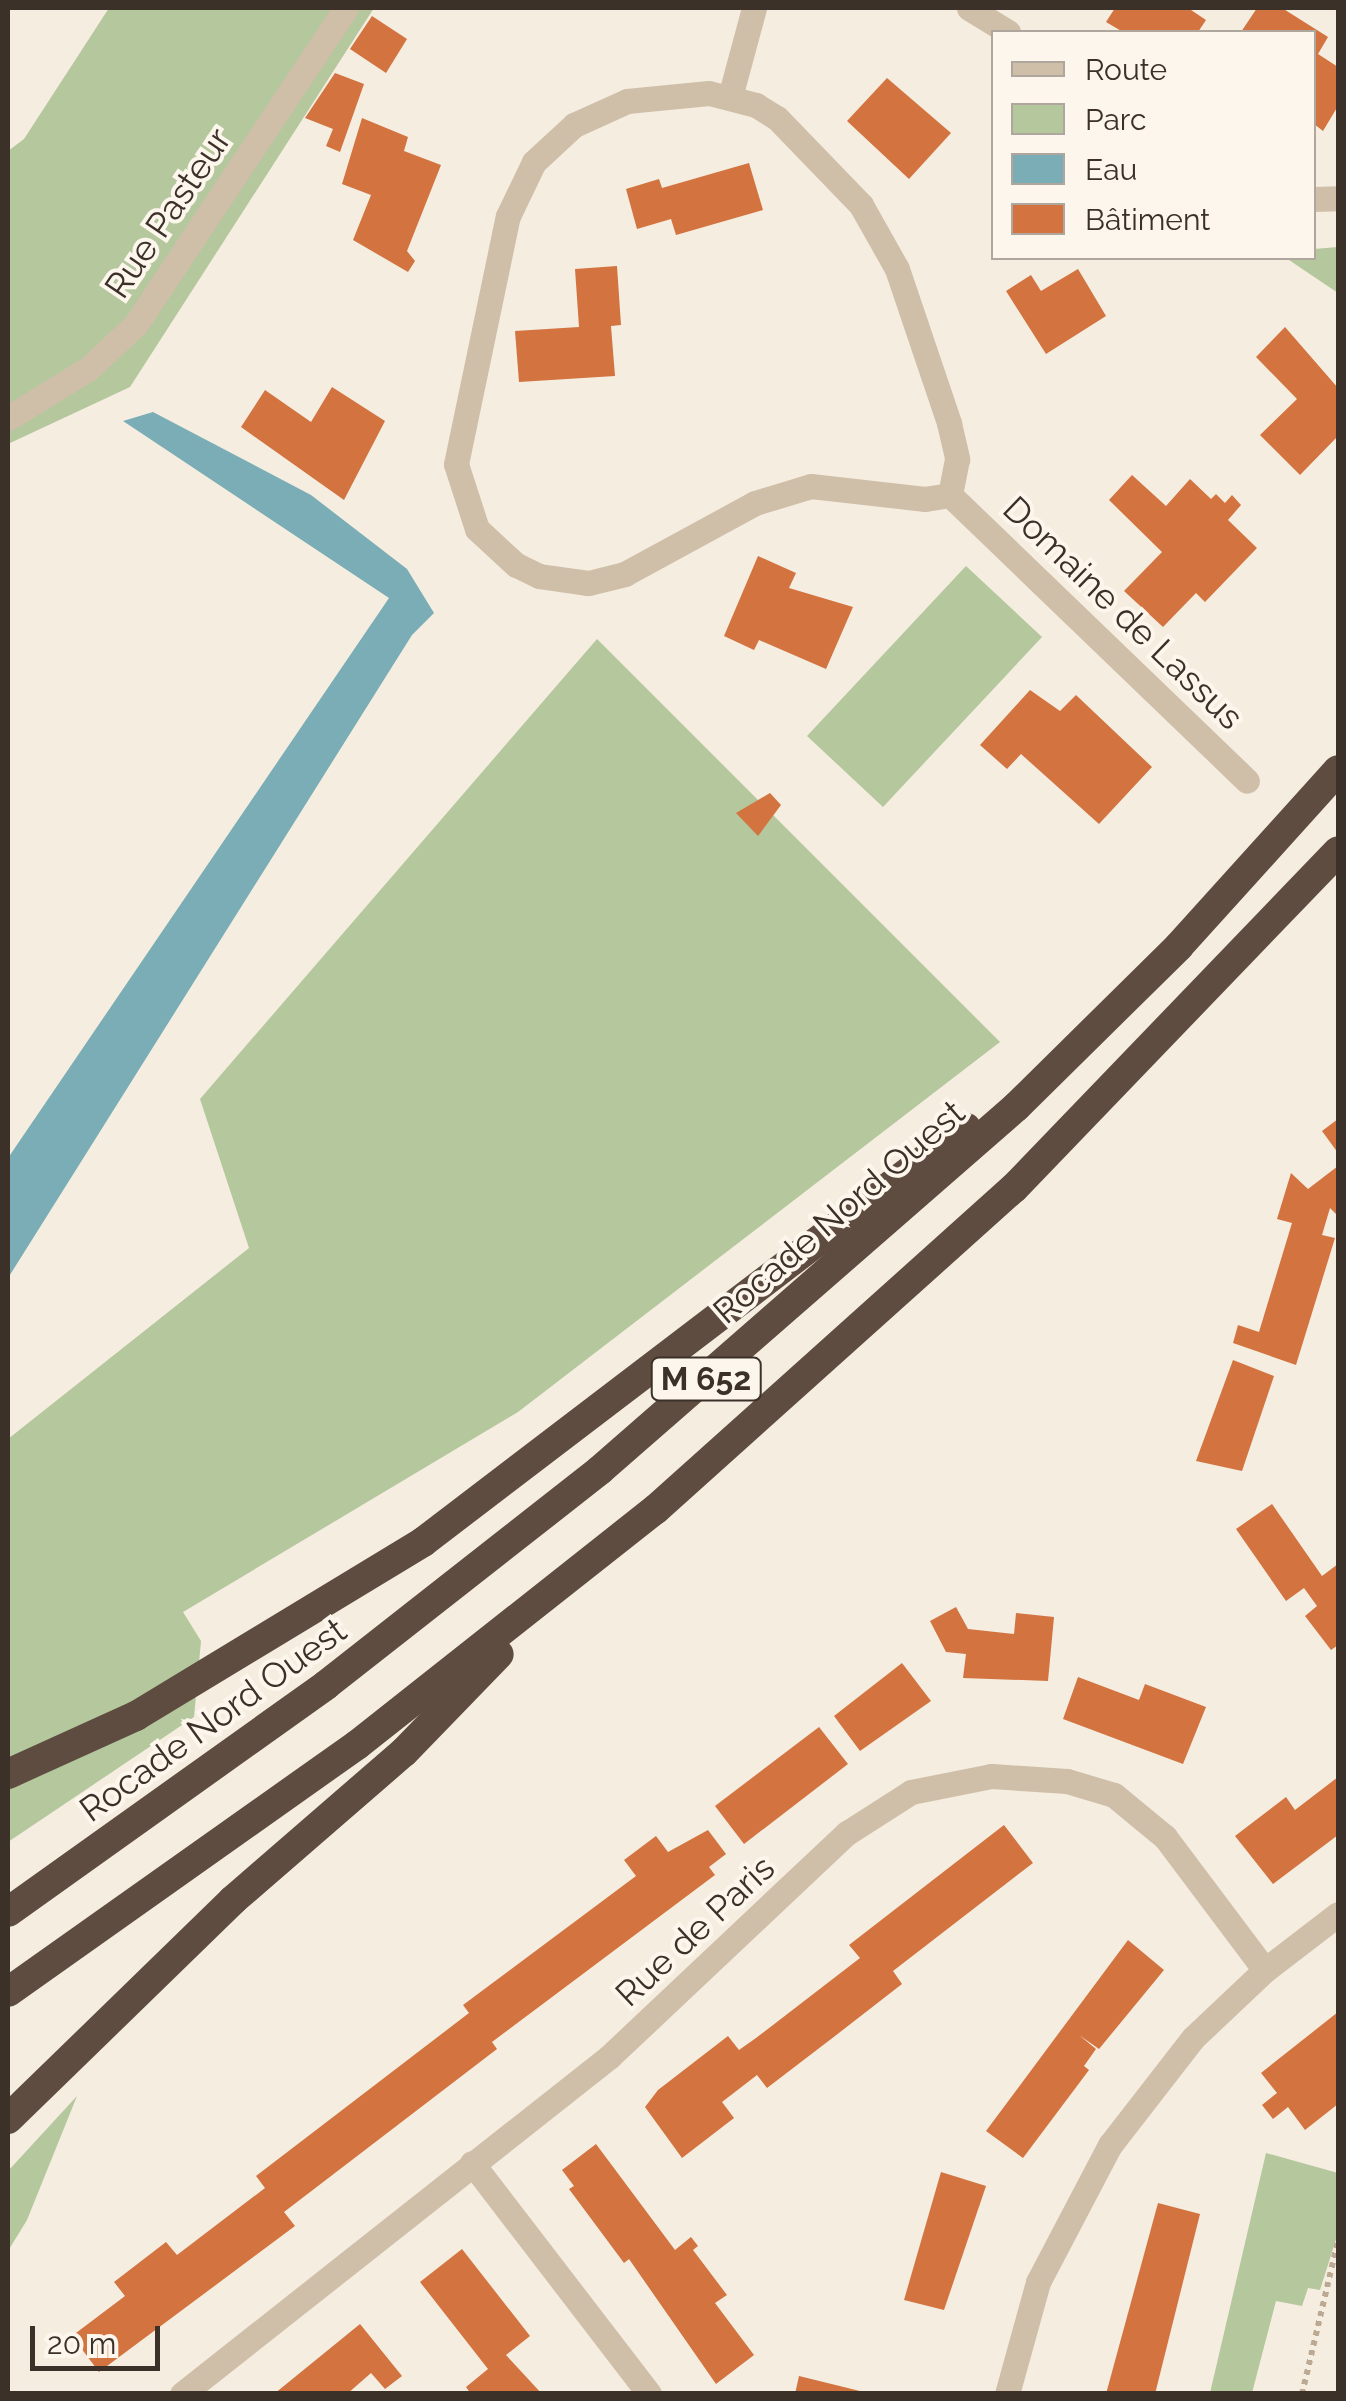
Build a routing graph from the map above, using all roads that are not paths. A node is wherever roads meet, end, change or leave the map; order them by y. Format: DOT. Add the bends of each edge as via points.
graph roads {
  1 [pos="346,8"];
  2 [pos="754,8"];
  3 [pos="970,8"];
  4 [pos="1005,30"];
  5 [pos="730,97"];
  6 [pos="8,418"];
  7 [pos="950,495"];
  8 [pos="1338,770"];
  9 [pos="1248,781"];
  10 [pos="1338,851"];
  11 [pos="1096,1030"];
  12 [pos="557,1590"];
  13 [pos="8,1774"];
  14 [pos="8,1912"];
  15 [pos="1338,1914"];
  16 [pos="1264,1970"];
  17 [pos="8,1992"];
  18 [pos="8,2120"];
  19 [pos="472,2163"];
  20 [pos="182,2394"];
  21 [pos="650,2394"];
  22 [pos="1007,2394"];
  1 -- 6 [label="street, Rue Pasteur" via="136,324 88,369"];
  2 -- 5 [label="street"];
  3 -- 4 [label="street"];
  5 -- 7 [label="street, Domaine de Lassus" via="756,105 796,133 842,179 881,238 949,423 957,458"];
  5 -- 7 [label="street, Domaine de Lassus" via="657,94 600,111 554,141 518,188 458,439 458,486 477,529 539,576 588,583 657,559 780,492 850,486 925,500"];
  7 -- 9 [label="street, Domaine de Lassus"];
  8 -- 11 [label="highway, Rocade Nord Ouest / M 652"];
  10 -- 12 [label="highway, M 652" via="1168,1034 946,1252"];
  11 -- 13 [label="highway" via="424,1542 162,1701"];
  11 -- 14 [label="highway, Rocade Nord Ouest / M 652" via="883,1226 573,1492 313,1695"];
  12 -- 17 [label="highway, M 652" via="357,1745"];
  12 -- 18 [label="highway" via="438,1719 233,1900"];
  15 -- 16 [label="street"];
  16 -- 19 [label="street, Rue de Paris" via="1165,1837 1132,1804 1067,1781 991,1776 936,1784 888,1804 847,1833 661,2013"];
  16 -- 22 [label="street" via="1192,2038 1088,2180 1038,2282"];
  19 -- 20 [label="street, Rue de Paris"];
  19 -- 21 [label="street"];
}
